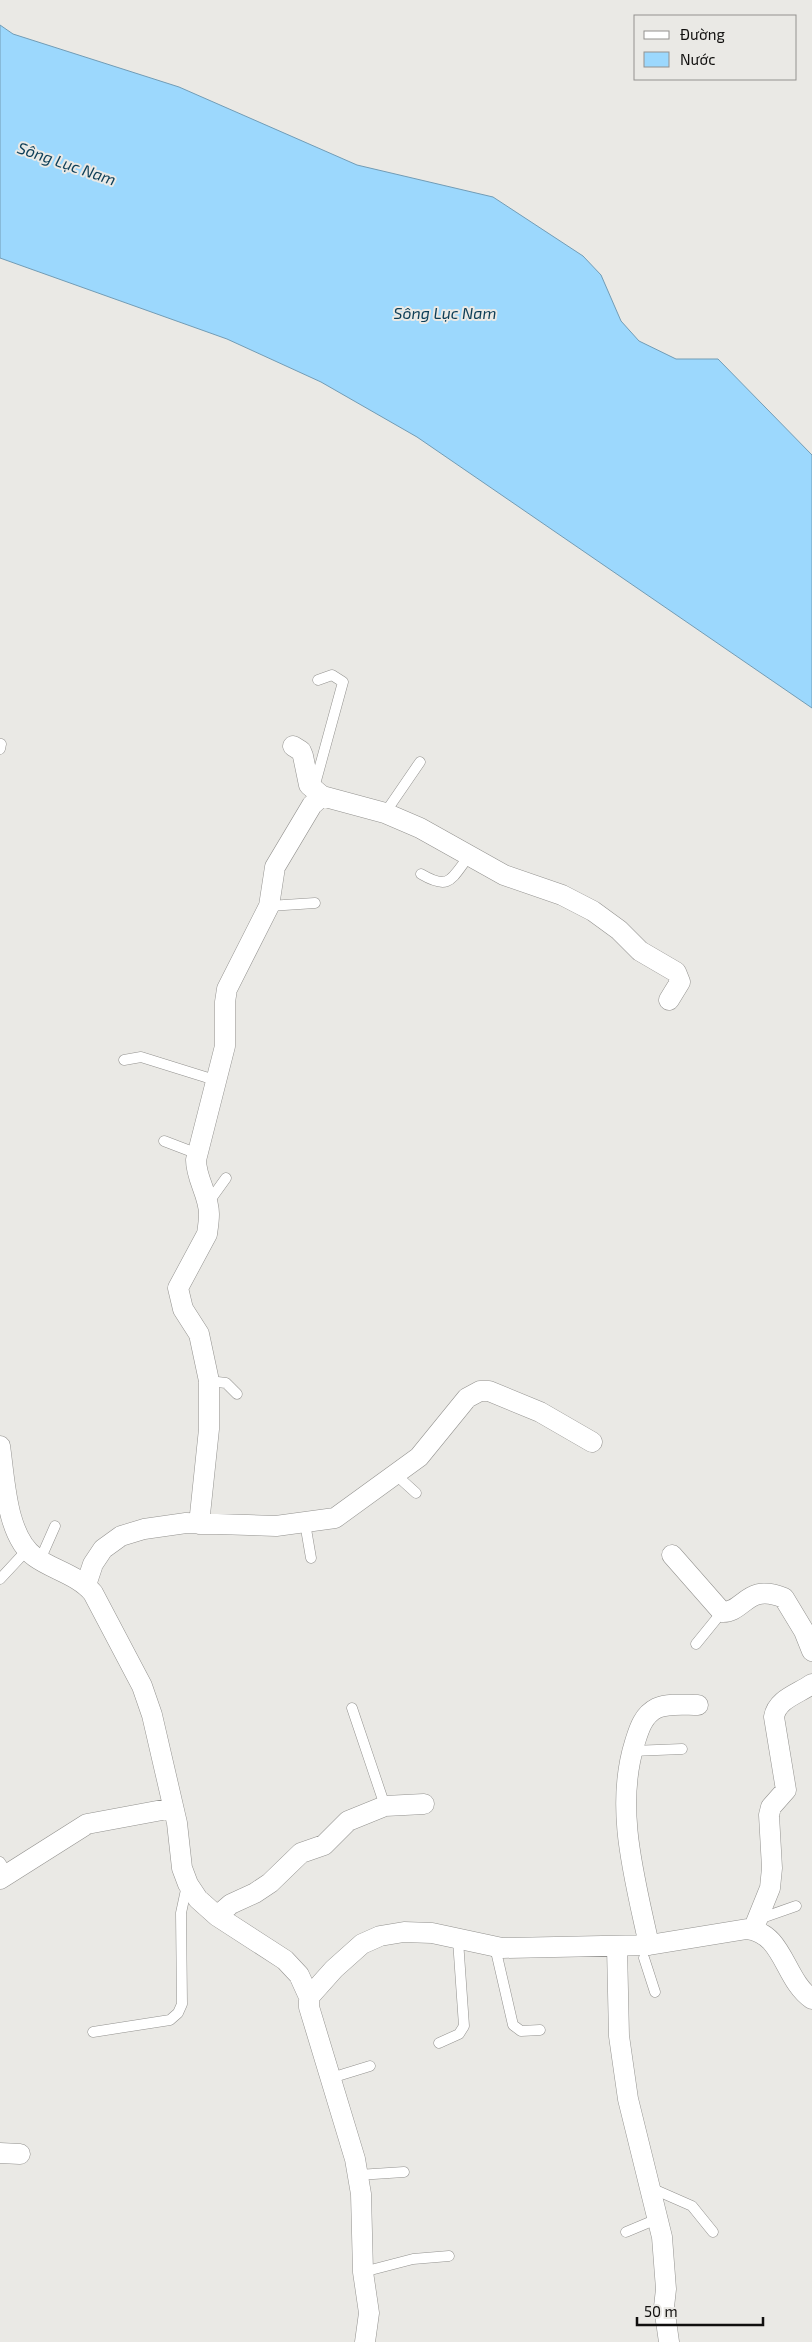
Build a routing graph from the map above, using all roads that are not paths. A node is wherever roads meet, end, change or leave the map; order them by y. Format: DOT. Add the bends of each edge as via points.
graph roads {
  1 [pos="318,680"];
  2 [pos="293,746"];
  3 [pos="420,762"];
  4 [pos="318,793"];
  5 [pos="385,813"];
  6 [pos="469,856"];
  7 [pos="421,874"];
  8 [pos="315,903"];
  9 [pos="269,906"];
  10 [pos="669,1000"];
  11 [pos="124,1060"];
  12 [pos="218,1081"];
  13 [pos="164,1141"];
  14 [pos="198,1154"];
  15 [pos="226,1178"];
  16 [pos="207,1203"];
  17 [pos="209,1381"];
  18 [pos="237,1394"];
  19 [pos="592,1442"];
  20 [pos="0,1446"];
  21 [pos="395,1474"];
  22 [pos="416,1493"];
  23 [pos="305,1523"];
  24 [pos="199,1524"];
  25 [pos="55,1526"];
  26 [pos="34,1555"];
  27 [pos="672,1555"];
  28 [pos="311,1558"];
  29 [pos="0,1579"];
  30 [pos="86,1585"];
  31 [pos="722,1612"];
  32 [pos="696,1644"];
  33 [pos="812,1651"];
  34 [pos="812,1684"];
  35 [pos="698,1705"];
  36 [pos="352,1708"];
  37 [pos="682,1750"];
  38 [pos="632,1751"];
  39 [pos="424,1804"];
  40 [pos="385,1806"];
  41 [pos="173,1808"];
  42 [pos="3,1872"];
  43 [pos="188,1884"];
  44 [pos="796,1906"];
  45 [pos="217,1916"];
  46 [pos="756,1924"];
  47 [pos="458,1940"];
  48 [pos="617,1946"];
  49 [pos="495,1947"];
  50 [pos="644,1950"];
  51 [pos="655,1992"];
  52 [pos="309,1997"];
  53 [pos="812,1999"];
  54 [pos="540,2030"];
  55 [pos="93,2032"];
  56 [pos="439,2043"];
  57 [pos="370,2066"];
  58 [pos="331,2078"];
  59 [pos="0,2153"];
  60 [pos="20,2154"];
  61 [pos="404,2172"];
  62 [pos="358,2175"];
  63 [pos="651,2188"];
  64 [pos="657,2219"];
  65 [pos="626,2232"];
  66 [pos="713,2232"];
  67 [pos="449,2256"];
  68 [pos="363,2272"];
  69 [pos="365,2342"];
  70 [pos="669,2342"];
  1 -- 4 [label="lane" via="332,675 343,682"];
  2 -- 4 [label="street" via="303,756 308,782"];
  3 -- 5 [label="lane"];
  4 -- 5 [label="street"];
  4 -- 9 [label="street" via="275,867"];
  5 -- 6 [label="street" via="420,828"];
  6 -- 7 [label="lane" via="443,883 437,884"];
  6 -- 10 [label="street" via="504,875 562,895 593,911 640,951 676,972 680,982"];
  8 -- 9 [label="lane"];
  9 -- 12 [label="street" via="228,989 225,1046"];
  11 -- 12 [label="lane" via="141,1057"];
  12 -- 14 [label="street"];
  13 -- 14 [label="lane"];
  14 -- 16 [label="street" via="196,1171"];
  15 -- 16 [label="lane"];
  16 -- 17 [label="street" via="207,1234 178,1288 183,1309 199,1334"];
  17 -- 18 [label="lane" via="226,1383"];
  17 -- 24 [label="street" via="209,1430"];
  19 -- 21 [label="street" via="540,1412 489,1391 480,1391 468,1398 425,1452"];
  20 -- 26 [label="street" via="16,1533"];
  21 -- 22 [label="lane"];
  21 -- 23 [label="street" via="335,1518"];
  23 -- 24 [label="street" via="254,1527"];
  23 -- 28 [label="lane"];
  24 -- 30 [label="street" via="171,1524 121,1536 103,1549 93,1564"];
  25 -- 26 [label="lane"];
  26 -- 29 [label="lane"];
  26 -- 30 [label="street"];
  27 -- 31 [label="street"];
  30 -- 41 [label="street" via="142,1686 152,1715"];
  31 -- 32 [label="lane"];
  31 -- 33 [label="street" via="766,1592 784,1598"];
  34 -- 46 [label="street" via="775,1709 786,1790 768,1815 772,1868 770,1888"];
  35 -- 38 [label="street" via="670,1705 648,1714"];
  36 -- 40 [label="lane"];
  37 -- 38 [label="lane"];
  38 -- 50 [label="street" via="625,1804"];
  39 -- 40 [label="street"];
  40 -- 45 [label="street" via="348,1821 324,1845 301,1852 270,1883 231,1904"];
  41 -- 42 [label="street" via="87,1824"];
  41 -- 43 [label="street" via="182,1868"];
  43 -- 45 [label="street" via="198,1899"];
  43 -- 55 [label="lane" via="181,1912 182,2004 178,2013 170,2020"];
  44 -- 46 [label="lane"];
  45 -- 52 [label="street" via="285,1960 299,1975"];
  46 -- 50 [label="street"];
  46 -- 53 [label="street"];
  47 -- 49 [label="street"];
  47 -- 52 [label="street" via="432,1933 404,1932 380,1936 353,1951"];
  47 -- 56 [label="lane" via="464,2026 459,2034"];
  48 -- 49 [label="street"];
  48 -- 50 [label="street"];
  48 -- 63 [label="street" via="620,2036 628,2099"];
  49 -- 54 [label="lane" via="513,2025 521,2031"];
  50 -- 51 [label="lane"];
  52 -- 58 [label="street" via="309,2007"];
  57 -- 58 [label="lane"];
  58 -- 62 [label="street"];
  59 -- 60 [label="street"];
  61 -- 62 [label="lane"];
  62 -- 68 [label="street"];
  63 -- 64 [label="street"];
  63 -- 66 [label="lane" via="692,2206"];
  64 -- 65 [label="lane"];
  64 -- 70 [label="street" via="662,2237 666,2289 664,2307"];
  67 -- 68 [label="lane" via="413,2259"];
  68 -- 69 [label="street" via="369,2312"];
}
